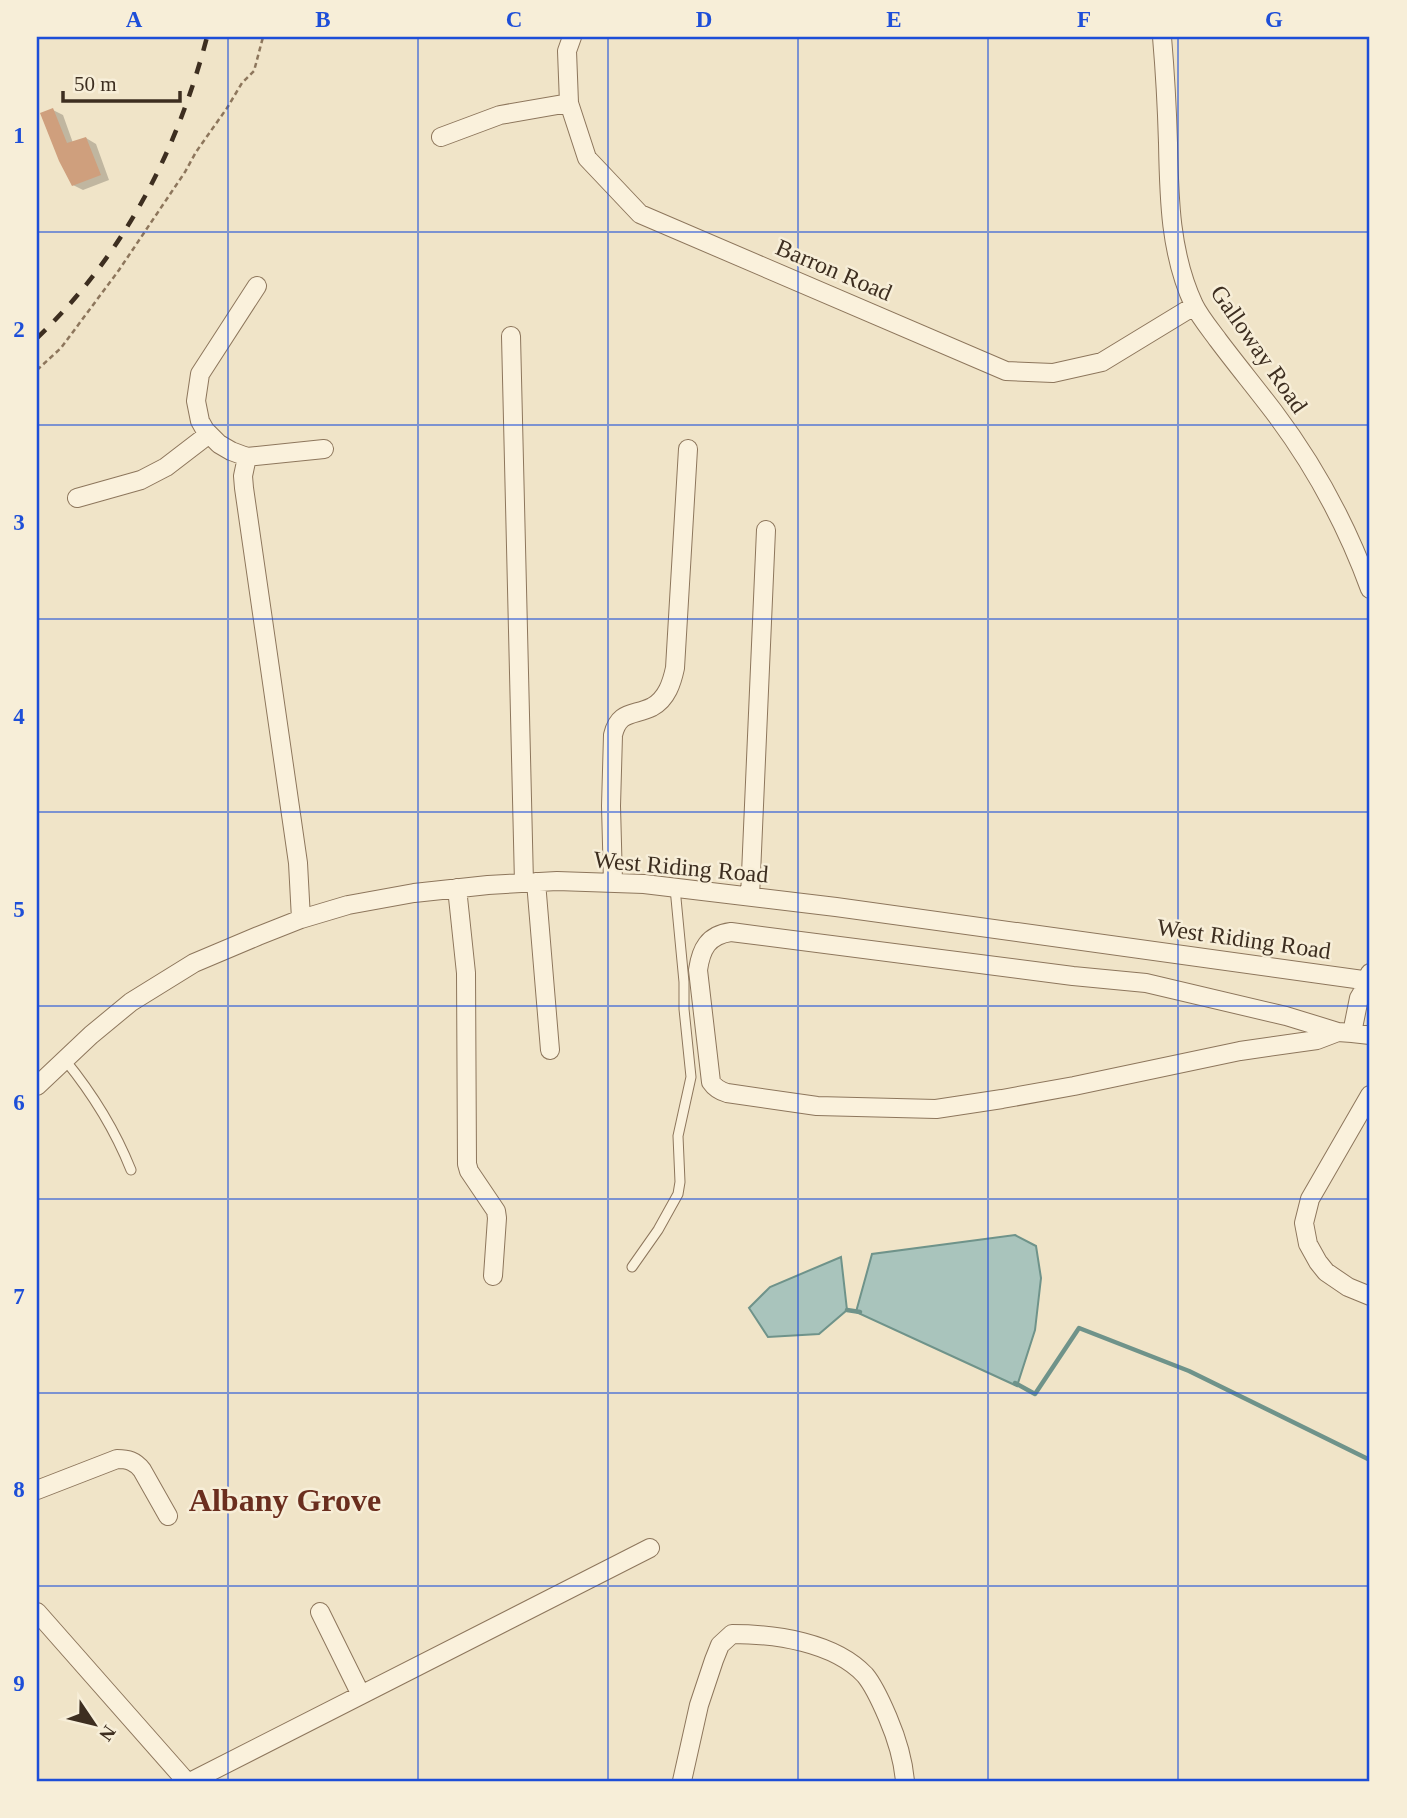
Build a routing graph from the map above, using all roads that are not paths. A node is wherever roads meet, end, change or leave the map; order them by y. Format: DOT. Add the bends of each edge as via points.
graph roads {
  1 [pos="572,37"];
  2 [pos="1162,37"];
  3 [pos="569,103"];
  4 [pos="441,137"];
  5 [pos="257,286"];
  6 [pos="1194,306"];
  7 [pos="511,336"];
  8 [pos="209,434"];
  9 [pos="324,449"];
  10 [pos="688,449"];
  11 [pos="247,457"];
  12 [pos="77,498"];
  13 [pos="766,530"];
  14 [pos="1365,560"];
  15 [pos="1370,589"];
  16 [pos="613,882"];
  17 [pos="530,883"];
  18 [pos="457,888"];
  19 [pos="675,888"];
  20 [pos="750,897"];
  21 [pos="301,919"];
  22 [pos="1370,973"];
  23 [pos="1370,981"];
  24 [pos="1345,1032"];
  25 [pos="1370,1035"];
  26 [pos="550,1050"];
  27 [pos="65,1060"];
  28 [pos="37,1086"];
  29 [pos="1370,1095"];
  30 [pos="131,1170"];
  31 [pos="632,1267"];
  32 [pos="493,1276"];
  33 [pos="1370,1296"];
  34 [pos="37,1490"];
  35 [pos="168,1516"];
  36 [pos="650,1548"];
  37 [pos="37,1612"];
  38 [pos="320,1612"];
  39 [pos="361,1695"];
  40 [pos="186,1781"];
  41 [pos="192,1781"];
  42 [pos="682,1781"];
  43 [pos="905,1781"];
  1 -- 3 [label="street, Barron Road" via="567,51"];
  2 -- 6 [label="street, Galloway Road" via="1174,243"];
  3 -- 4 [label="street" via="500,115"];
  3 -- 6 [label="street, Barron Road" via="587,158 640,214 1006,370 1053,373 1102,362"];
  5 -- 8 [label="street" via="200,374 197,411"];
  6 -- 14 [label="street, Galloway Road" via="1293,439"];
  7 -- 17 [label="street"];
  8 -- 11 [label="street"];
  8 -- 12 [label="street" via="141,480"];
  9 -- 11 [label="street"];
  10 -- 16 [label="street" via="672,681 659,702 621,719 613,735"];
  11 -- 21 [label="street" via="244,488 298,863"];
  13 -- 20 [label="street"];
  14 -- 15 [label="street, Galloway Road"];
  16 -- 17 [label="street, West Riding Road"];
  16 -- 19 [label="street, West Riding Road"];
  17 -- 18 [label="street, West Riding Road"];
  17 -- 26 [label="street"];
  18 -- 21 [label="street, West Riding Road" via="376,899"];
  18 -- 32 [label="street" via="466,973 467,1164 496,1211"];
  19 -- 20 [label="street, West Riding Road"];
  19 -- 31 [label="lane" via="691,1077 678,1136 680,1182 658,1230"];
  20 -- 23 [label="street, West Riding Road"];
  21 -- 27 [label="street, West Riding Road" via="167,978 131,1002"];
  22 -- 23 [label="street"];
  23 -- 24 [label="street"];
  24 -- 24 [label="street" via="965,1105 936,1109 817,1106 727,1093 713,1085 698,970 711,940 731,932 1146,983"];
  24 -- 25 [label="street"];
  27 -- 28 [label="street, West Riding Road"];
  27 -- 30 [label="lane" via="86,1086"];
  29 -- 33 [label="street" via="1310,1199 1304,1223 1308,1244 1326,1272"];
  34 -- 35 [label="street" via="125,1459 142,1470"];
  36 -- 39 [label="street"];
  37 -- 40 [label="street"];
  38 -- 39 [label="street"];
  39 -- 41 [label="street"];
  42 -- 43 [label="street" via="713,1660 732,1634 820,1647 857,1668 867,1678 897,1738"];
}
